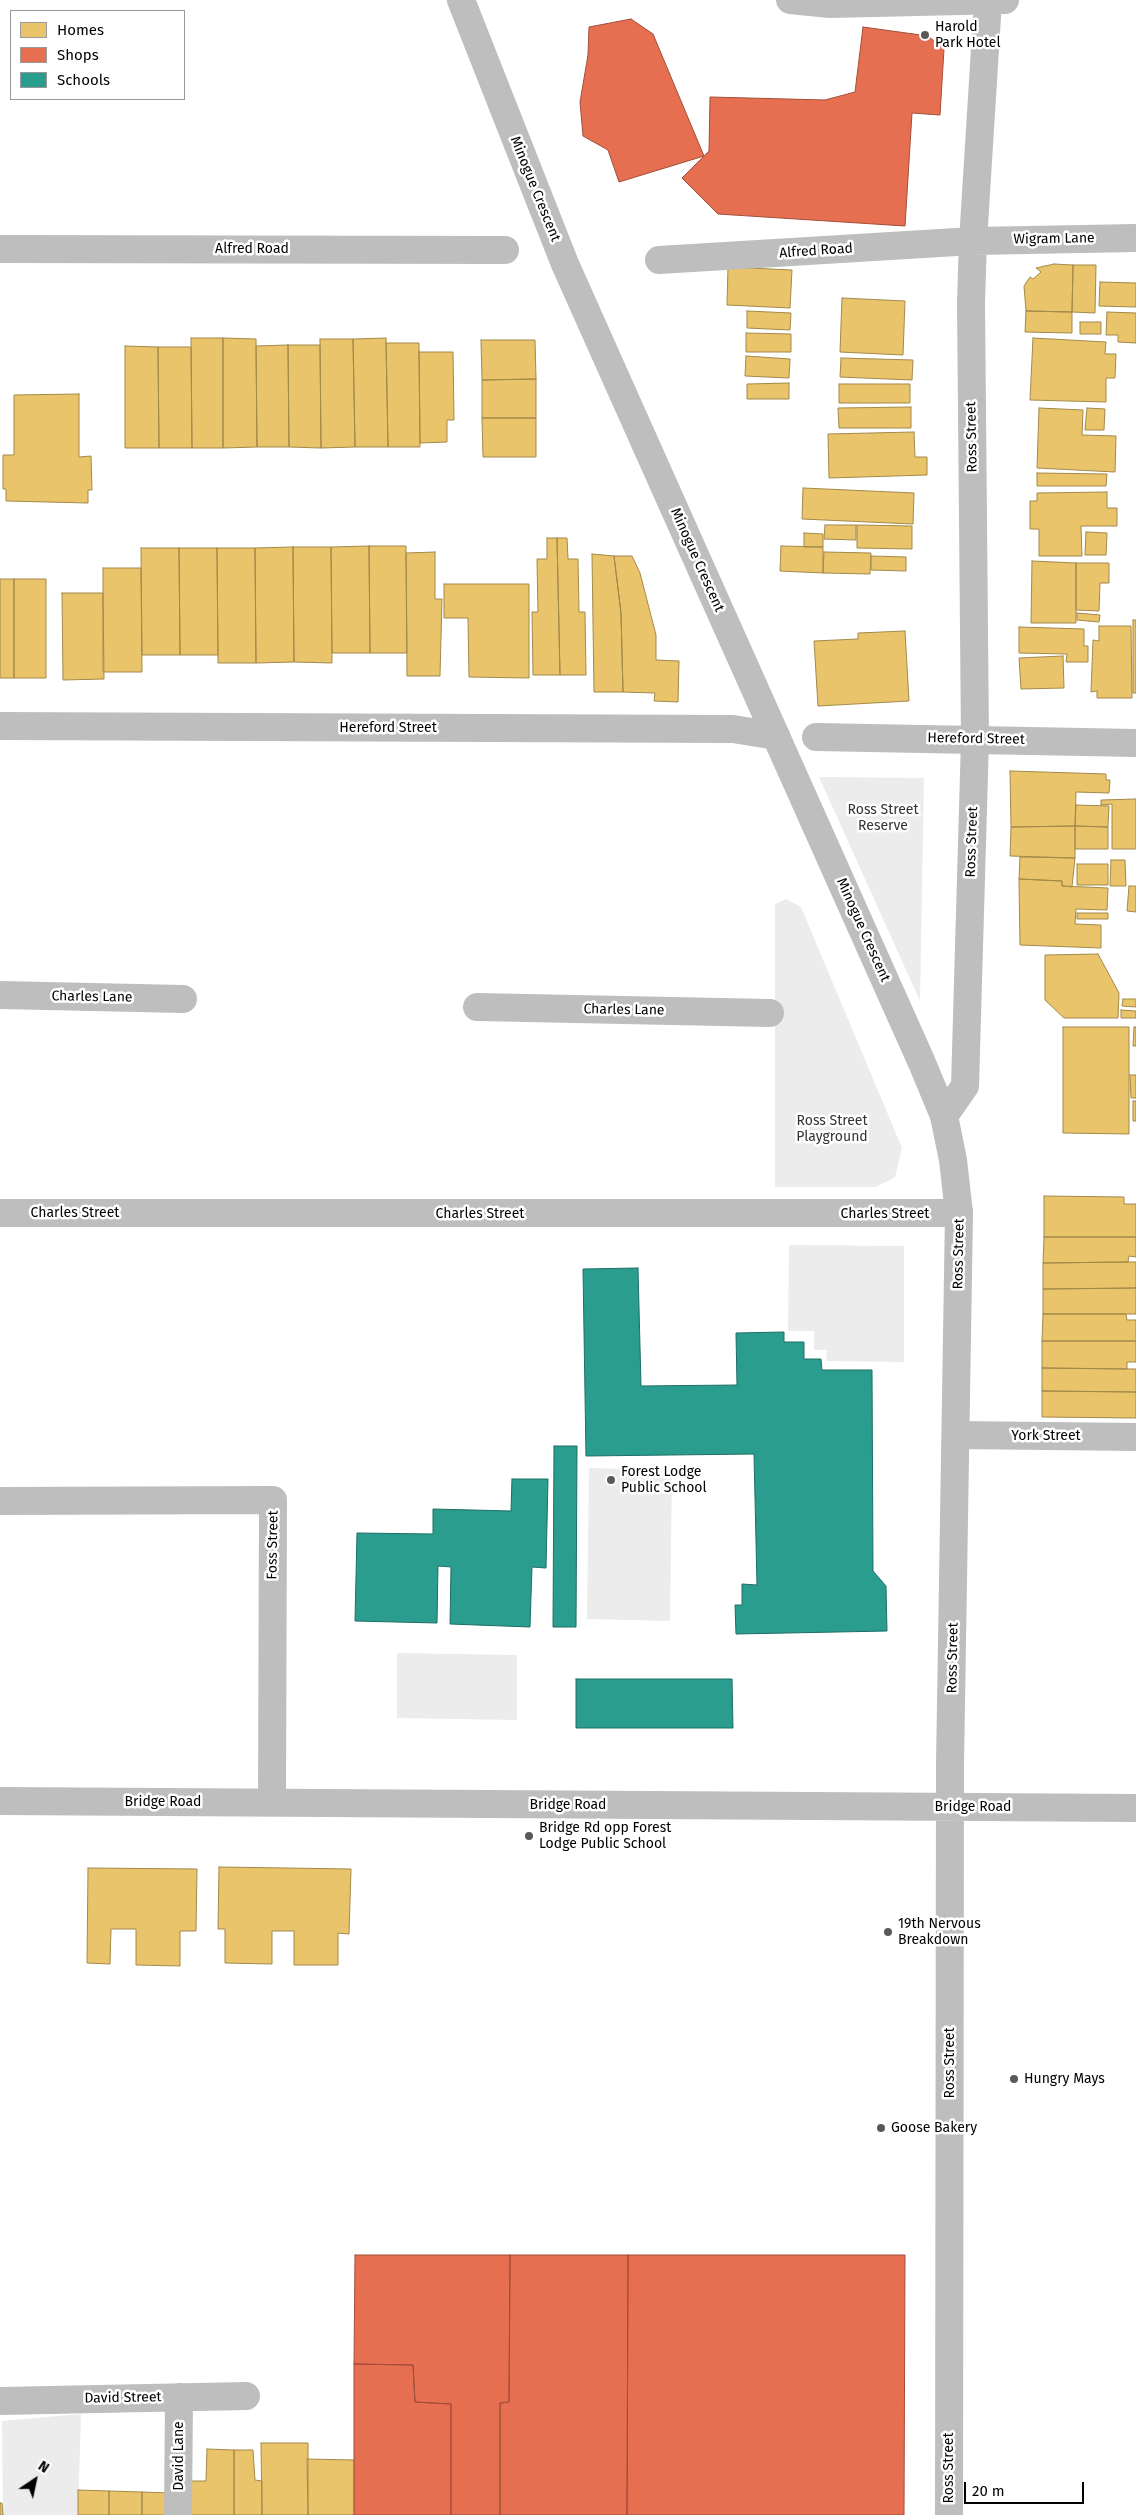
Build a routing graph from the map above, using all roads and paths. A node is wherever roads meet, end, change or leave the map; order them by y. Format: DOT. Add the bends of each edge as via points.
graph roads {
  1 [pos="461,0"];
  2 [pos="790,0"];
  3 [pos="996,0"];
  4 [pos="1136,238"];
  5 [pos="973,241"];
  6 [pos="0,249"];
  7 [pos="505,250"];
  8 [pos="659,260"];
  9 [pos="0,726"];
  10 [pos="776,736"];
  11 [pos="816,737"];
  12 [pos="975,739"];
  13 [pos="1136,743"];
  14 [pos="0,995"];
  15 [pos="183,999"];
  16 [pos="477,1007"];
  17 [pos="770,1013"];
  18 [pos="944,1116"];
  19 [pos="0,1213"];
  20 [pos="959,1213"];
  21 [pos="956,1435"];
  22 [pos="1136,1437"];
  23 [pos="0,1501"];
  24 [pos="0,1801"];
  25 [pos="272,1802"];
  26 [pos="950,1807"];
  27 [pos="1136,1808"];
  28 [pos="246,2396"];
  29 [pos="178,2397"];
  30 [pos="0,2401"];
  31 [pos="178,2515"];
  32 [pos="949,2515"];
  1 -- 10 [label="street, Minogue Crescent" via="565,264"];
  2 -- 3 [label="street" via="830,4"];
  3 -- 5 [label="street, Ross Street"];
  4 -- 5 [label="street, Wigram Lane"];
  5 -- 8 [label="street, Alfred Road"];
  5 -- 12 [label="street, Ross Street"];
  6 -- 7 [label="street, Alfred Road"];
  9 -- 10 [label="street, Hereford Street" via="733,729"];
  10 -- 18 [label="street, Minogue Crescent"];
  11 -- 12 [label="street, Hereford Street"];
  12 -- 13 [label="street, Hereford Street"];
  12 -- 18 [label="street, Ross Street" via="965,1086"];
  14 -- 15 [label="street, Charles Lane"];
  16 -- 17 [label="street, Charles Lane"];
  18 -- 20 [label="street, Ross Street"];
  19 -- 20 [label="street, Charles Street"];
  20 -- 21 [label="street, Ross Street"];
  21 -- 22 [label="street, York Street"];
  21 -- 26 [label="street, Ross Street"];
  23 -- 25 [label="street, Foss Street" via="273,1500"];
  24 -- 25 [label="street, Bridge Road"];
  25 -- 26 [label="street, Bridge Road"];
  26 -- 27 [label="street, Bridge Road"];
  26 -- 32 [label="street, Ross Street"];
  28 -- 29 [label="street, David Street"];
  29 -- 30 [label="street, David Street"];
  29 -- 31 [label="street, David Lane"];
}
